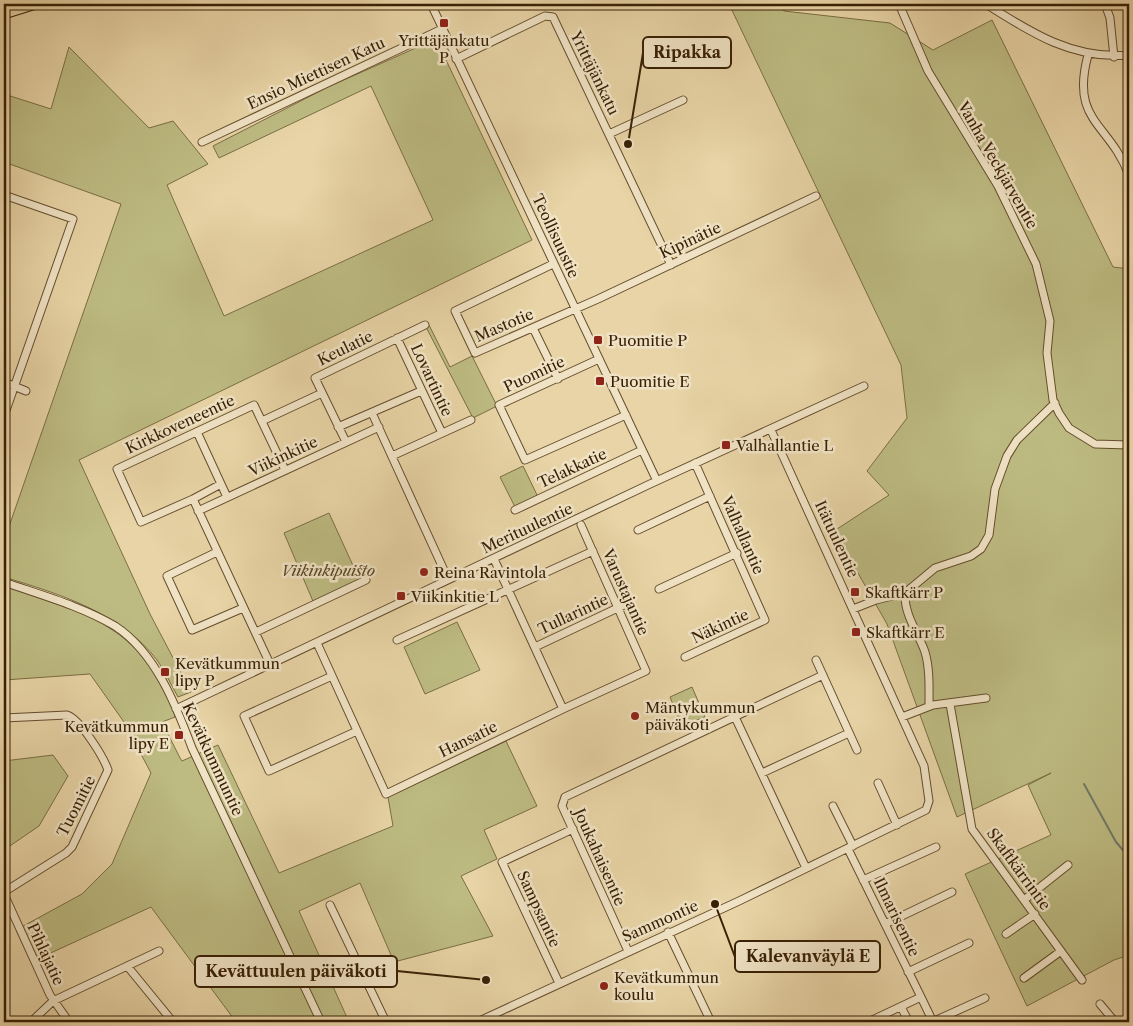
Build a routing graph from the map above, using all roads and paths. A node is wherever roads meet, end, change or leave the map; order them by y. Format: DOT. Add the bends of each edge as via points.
graph roads {
  1 [pos="36,4"];
  2 [pos="431,4"];
  3 [pos="899,4"];
  4 [pos="986,4"];
  5 [pos="1105,4"];
  6 [pos="4,14"];
  7 [pos="442,29"];
  8 [pos="1088,55"];
  9 [pos="1128,56"];
  10 [pos="1114,57"];
  11 [pos="456,58"];
  12 [pos="683,100"];
  13 [pos="609,134"];
  14 [pos="202,142"];
  15 [pos="1129,175"];
  16 [pos="4,195"];
  17 [pos="816,196"];
  18 [pos="553,264"];
  19 [pos="671,265"];
  20 [pos="576,308"];
  21 [pos="425,325"];
  22 [pos="533,328"];
  23 [pos="397,338"];
  24 [pos="599,359"];
  25 [pos="558,379"];
  26 [pos="4,382"];
  27 [pos="14,385"];
  28 [pos="864,386"];
  29 [pos="422,391"];
  30 [pos="26,392"];
  31 [pos="322,393"];
  32 [pos="1055,403"];
  33 [pos="372,413"];
  34 [pos="626,415"];
  35 [pos="4,416"];
  36 [pos="471,420"];
  37 [pos="262,421"];
  38 [pos="338,427"];
  39 [pos="378,427"];
  40 [pos="771,430"];
  41 [pos="197,432"];
  42 [pos="442,433"];
  43 [pos="346,442"];
  44 [pos="1129,445"];
  45 [pos="642,450"];
  46 [pos="392,456"];
  47 [pos="695,463"];
  48 [pos="285,470"];
  49 [pos="657,481"];
  50 [pos="221,484"];
  51 [pos="710,496"];
  52 [pos="227,497"];
  53 [pos="193,499"];
  54 [pos="515,510"];
  55 [pos="198,511"];
  56 [pos="581,524"];
  57 [pos="638,530"];
  58 [pos="593,551"];
  59 [pos="217,552"];
  60 [pos="737,553"];
  61 [pos="494,559"];
  62 [pos="448,579"];
  63 [pos="366,580"];
  64 [pos="4,582"];
  65 [pos="659,589"];
  66 [pos="508,590"];
  67 [pos="905,593"];
  68 [pos="621,606"];
  69 [pos="243,608"];
  70 [pos="853,609"];
  71 [pos="765,620"];
  72 [pos="256,632"];
  73 [pos="397,640"];
  74 [pos="317,643"];
  75 [pos="535,647"];
  76 [pos="685,657"];
  77 [pos="816,660"];
  78 [pos="270,664"];
  79 [pos="822,675"];
  80 [pos="332,676"];
  81 [pos="986,698"];
  82 [pos="950,704"];
  83 [pos="929,706"];
  84 [pos="176,708"];
  85 [pos="563,709"];
  86 [pos="735,716"];
  87 [pos="902,716"];
  88 [pos="4,718"];
  89 [pos="357,731"];
  90 [pos="849,733"];
  91 [pos="858,750"];
  92 [pos="762,773"];
  93 [pos="878,783"];
  94 [pos="929,800"];
  95 [pos="833,806"];
  96 [pos="897,825"];
  97 [pos="573,829"];
  98 [pos="936,847"];
  99 [pos="850,848"];
  100 [pos="1068,865"];
  101 [pos="806,868"];
  102 [pos="863,880"];
  103 [pos="952,892"];
  104 [pos="4,893"];
  105 [pos="1024,900"];
  106 [pos="330,905"];
  107 [pos="1035,914"];
  108 [pos="885,924"];
  109 [pos="668,932"];
  110 [pos="1006,934"];
  111 [pos="969,943"];
  112 [pos="159,951"];
  113 [pos="628,951"];
  114 [pos="1061,951"];
  115 [pos="128,966"];
  116 [pos="908,972"];
  117 [pos="1024,978"];
  118 [pos="1082,980"];
  119 [pos="559,982"];
  120 [pos="921,997"];
  121 [pos="985,998"];
  122 [pos="53,1001"];
  123 [pos="1100,1004"];
  124 [pos="901,1007"];
  125 [pos="31,1022"];
  126 [pos="69,1022"];
  127 [pos="172,1022"];
  128 [pos="321,1022"];
  129 [pos="386,1022"];
  130 [pos="477,1022"];
  131 [pos="711,1022"];
  132 [pos="868,1022"];
  133 [pos="909,1022"];
  134 [pos="932,1022"];
  135 [pos="1115,1022"];
  1 -- 6 [label="main road"];
  2 -- 7 [label="street, Teollisuustie"];
  3 -- 32 [label="street, Vanha Veckjärventie" via="928,71 998,186 1036,264 1050,321 1047,353"];
  4 -- 8 [label="street" via="1052,43"];
  5 -- 10 [label="street" via="1110,18"];
  7 -- 11 [label="street, Teollisuustie"];
  7 -- 14 [label="street, Ensio Miettisen Katu"];
  8 -- 10 [label="street"];
  8 -- 15 [label="street" via="1082,75 1083,99 1092,118 1120,155"];
  9 -- 10 [label="street"];
  11 -- 13 [label="street, Yrittäjänkatu" via="545,16 553,17"];
  11 -- 18 [label="street, Teollisuustie"];
  12 -- 13 [label="street"];
  13 -- 19 [label="street, Yrittäjänkatu"];
  16 -- 27 [label="street" via="73,219"];
  17 -- 19 [label="street, Kipinätie"];
  18 -- 20 [label="street, Teollisuustie"];
  18 -- 22 [label="street, Mastotie" via="455,311 475,354"];
  19 -- 20 [label="street, Kipinätie"];
  20 -- 22 [label="street, Mastotie"];
  20 -- 24 [label="street, Teollisuustie"];
  21 -- 23 [label="street, Keulatie"];
  22 -- 25 [label="street"];
  23 -- 29 [label="street, Lovartintie"];
  23 -- 31 [label="street, Keulatie" via="315,378"];
  24 -- 25 [label="street, Puomitie"];
  24 -- 34 [label="street, Teollisuustie"];
  25 -- 34 [label="street, Puomitie" via="499,405 525,460"];
  26 -- 27 [label="street"];
  27 -- 30 [label="street"];
  27 -- 35 [label="street"];
  28 -- 40 [label="street, Merituulentie"];
  29 -- 33 [label="street"];
  29 -- 42 [label="street, Lovartintie"];
  31 -- 37 [label="street"];
  31 -- 38 [label="street, Keulatie"];
  32 -- 44 [label="street, Vanha Veckjärventie" via="1069,428 1079,436 1095,444"];
  32 -- 67 [label="street" via="1017,440 1007,456 995,489 989,535 980,550 935,568"];
  33 -- 38 [label="street"];
  33 -- 39 [label="street"];
  34 -- 45 [label="street, Teollisuustie"];
  36 -- 42 [label="street"];
  37 -- 41 [label="street, Kirkkoveneentie" via="254,405"];
  37 -- 48 [label="street"];
  38 -- 43 [label="street, Keulatie"];
  39 -- 43 [label="street, Viikinkitie"];
  39 -- 46 [label="street"];
  40 -- 47 [label="street, Merituulentie"];
  40 -- 70 [label="street, Itätuulentie"];
  41 -- 50 [label="street"];
  41 -- 53 [label="street, Kirkkoveneentie" via="117,469 141,522"];
  42 -- 46 [label="street"];
  43 -- 48 [label="street, Viikinkitie"];
  45 -- 49 [label="street, Teollisuustie"];
  45 -- 54 [label="street, Telakkatie"];
  46 -- 62 [label="street"];
  47 -- 49 [label="street, Merituulentie"];
  47 -- 51 [label="street, Valhallantie"];
  48 -- 52 [label="street, Viikinkitie"];
  49 -- 61 [label="street, Merituulentie"];
  50 -- 52 [label="street"];
  50 -- 53 [label="street, Kirkkoveneentie"];
  51 -- 57 [label="street"];
  51 -- 60 [label="street, Valhallantie"];
  52 -- 55 [label="street, Viikinkitie"];
  53 -- 55 [label="street"];
  55 -- 59 [label="street"];
  56 -- 58 [label="street, Varustajantie"];
  58 -- 66 [label="street"];
  58 -- 68 [label="street, Varustajantie"];
  59 -- 69 [label="street"];
  59 -- 69 [label="street" via="167,576 192,630"];
  60 -- 65 [label="street"];
  60 -- 71 [label="street, Valhallantie"];
  61 -- 62 [label="street, Merituulentie"];
  61 -- 66 [label="street"];
  62 -- 74 [label="street, Merituulentie"];
  63 -- 72 [label="street"];
  64 -- 84 [label="street, Kevätkummuntie" via="76,608 116,627 146,656"];
  66 -- 73 [label="street"];
  66 -- 75 [label="street"];
  67 -- 70 [label="street"];
  67 -- 83 [label="street" via="906,610 928,667"];
  68 -- 75 [label="street, Tullarintie"];
  68 -- 85 [label="street, Varustajantie" via="646,671"];
  69 -- 72 [label="street"];
  70 -- 87 [label="street, Itätuulentie"];
  71 -- 76 [label="street, Näkintie"];
  72 -- 78 [label="street"];
  74 -- 78 [label="street, Merituulentie"];
  74 -- 80 [label="street, Hansatie"];
  75 -- 85 [label="street"];
  77 -- 79 [label="street"];
  78 -- 84 [label="street, Merituulentie"];
  79 -- 86 [label="street, Joukahaisentie"];
  79 -- 90 [label="street"];
  80 -- 89 [label="street, Hansatie"];
  80 -- 89 [label="street" via="244,716 251,732 269,771"];
  81 -- 82 [label="street"];
  82 -- 83 [label="street"];
  82 -- 105 [label="street, Skaftkärrintie" via="972,829"];
  83 -- 87 [label="street"];
  84 -- 128 [label="street, Kevätkummuntie"];
  85 -- 89 [label="street, Hansatie" via="386,794"];
  86 -- 92 [label="street"];
  86 -- 97 [label="street, Joukahaisentie" via="565,797 562,806"];
  87 -- 94 [label="street, Itätuulentie" via="924,766"];
  88 -- 104 [label="street, Tuomitie" via="74,717 108,770 72,847"];
  90 -- 91 [label="street"];
  90 -- 92 [label="street"];
  92 -- 101 [label="street"];
  93 -- 96 [label="street"];
  94 -- 96 [label="street, Sammontie" via="924,813"];
  95 -- 99 [label="street, Ilmarisentie"];
  96 -- 99 [label="street, Sammontie"];
  97 -- 113 [label="street, Joukahaisentie"];
  97 -- 119 [label="street, Sampsantie" via="502,862"];
  98 -- 102 [label="street"];
  99 -- 101 [label="street, Sammontie"];
  99 -- 102 [label="street, Ilmarisentie"];
  100 -- 105 [label="street"];
  101 -- 109 [label="street, Sammontie"];
  102 -- 108 [label="street, Ilmarisentie"];
  103 -- 108 [label="street"];
  104 -- 122 [label="street, Pihlajatie"];
  105 -- 107 [label="street, Skaftkärrintie"];
  106 -- 129 [label="street"];
  107 -- 110 [label="street"];
  107 -- 114 [label="street, Skaftkärrintie"];
  108 -- 116 [label="street, Ilmarisentie"];
  109 -- 113 [label="street, Sammontie"];
  109 -- 131 [label="street"];
  111 -- 116 [label="street"];
  112 -- 115 [label="street"];
  113 -- 119 [label="street, Sammontie"];
  114 -- 117 [label="street"];
  114 -- 118 [label="street, Skaftkärrintie"];
  115 -- 122 [label="street"];
  115 -- 127 [label="street"];
  116 -- 120 [label="street, Ilmarisentie"];
  119 -- 130 [label="street, Sammontie"];
  120 -- 124 [label="street"];
  120 -- 134 [label="street, Ilmarisentie"];
  121 -- 134 [label="street"];
  122 -- 125 [label="street"];
  122 -- 126 [label="street, Pihlajatie"];
  123 -- 135 [label="street"];
  124 -- 132 [label="street"];
  124 -- 133 [label="street"];
}
